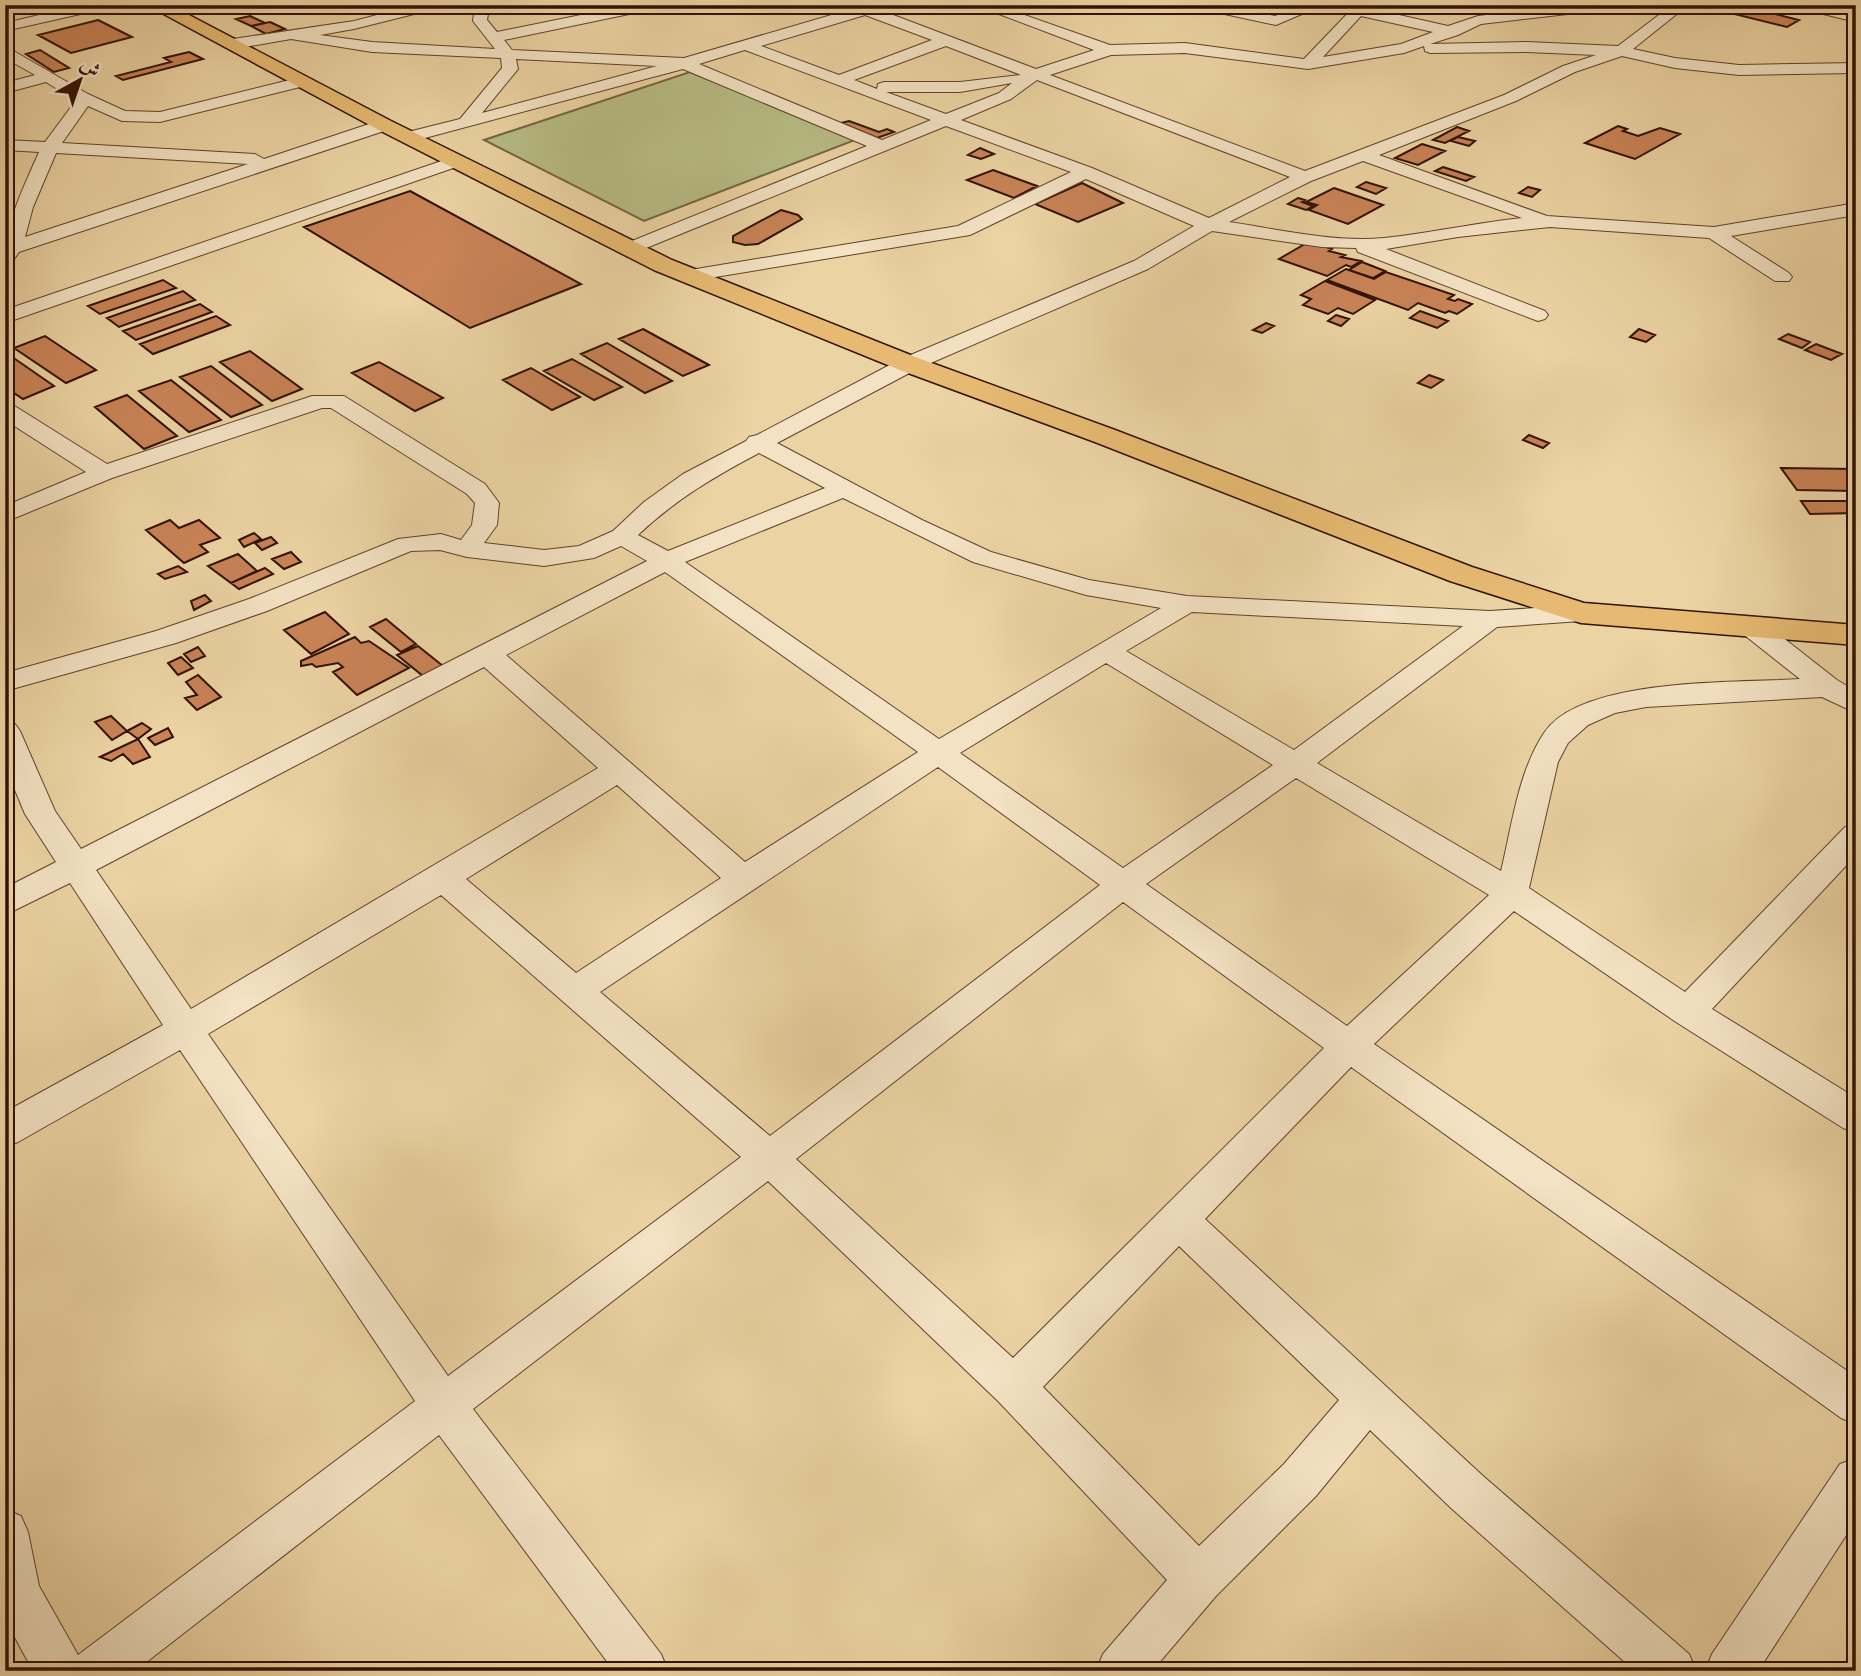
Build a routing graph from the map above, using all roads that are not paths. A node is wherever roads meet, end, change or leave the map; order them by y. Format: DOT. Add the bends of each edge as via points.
graph roads {
  1 [pos="102,5"];
  2 [pos="156,5"];
  3 [pos="433,5"];
  4 [pos="488,5"];
  5 [pos="653,5"];
  6 [pos="982,5"];
  7 [pos="1202,5"];
  8 [pos="1316,5"];
  9 [pos="1333,5"];
  10 [pos="1611,5"];
  11 [pos="1681,5"];
  12 [pos="1804,5"];
  13 [pos="868,7"];
  14 [pos="1588,7"];
  15 [pos="1360,8"];
  16 [pos="1221,10"];
  17 [pos="1462,12"];
  18 [pos="1856,18"];
  19 [pos="1276,20"];
  20 [pos="1485,20"];
  21 [pos="5,27"];
  22 [pos="1454,31"];
  23 [pos="1288,32"];
  24 [pos="291,35"];
  25 [pos="494,37"];
  26 [pos="944,41"];
  27 [pos="233,44"];
  28 [pos="745,45"];
  29 [pos="1479,47"];
  30 [pos="1527,47"];
  31 [pos="1185,48"];
  32 [pos="1404,48"];
  33 [pos="1109,50"];
  34 [pos="5,51"];
  35 [pos="1621,51"];
  36 [pos="508,54"];
  37 [pos="683,63"];
  38 [pos="1308,64"];
  39 [pos="1856,68"];
  40 [pos="1034,75"];
  41 [pos="47,77"];
  42 [pos="1554,77"];
  43 [pos="844,81"];
  44 [pos="302,82"];
  45 [pos="5,88"];
  46 [pos="82,97"];
  47 [pos="948,119"];
  48 [pos="467,120"];
  49 [pos="384,125"];
  50 [pos="410,137"];
  51 [pos="5,145"];
  52 [pos="881,146"];
  53 [pos="49,149"];
  54 [pos="1366,156"];
  55 [pos="274,160"];
  56 [pos="456,161"];
  57 [pos="1087,172"];
  58 [pos="1305,177"];
  59 [pos="24,207"];
  60 [pos="1856,209"];
  61 [pos="5,210"];
  62 [pos="1550,222"];
  63 [pos="1209,225"];
  64 [pos="1714,233"];
  65 [pos="1354,243"];
  66 [pos="629,249"];
  67 [pos="8,252"];
  68 [pos="691,275"];
  69 [pos="1782,277"];
  70 [pos="1538,315"];
  71 [pos="5,317"];
  72 [pos="909,364"];
  73 [pos="11,420"];
  74 [pos="757,442"];
  75 [pos="104,473"];
  76 [pos="846,488"];
  77 [pos="5,515"];
  78 [pos="622,536"];
  79 [pos="467,549"];
  80 [pos="666,561"];
  81 [pos="1187,604"];
  82 [pos="1581,613"];
  83 [pos="1490,619"];
  84 [pos="1753,628"];
  85 [pos="1856,635"];
  86 [pos="1105,651"];
  87 [pos="487,654"];
  88 [pos="5,682"];
  89 [pos="1827,687"];
  90 [pos="1856,704"];
  91 [pos="5,731"];
  92 [pos="938,752"];
  93 [pos="1296,763"];
  94 [pos="618,771"];
  95 [pos="1856,835"];
  96 [pos="76,866"];
  97 [pos="742,877"];
  98 [pos="444,879"];
  99 [pos="1123,884"];
  100 [pos="1512,892"];
  101 [pos="5,903"];
  102 [pos="577,990"];
  103 [pos="1688,1012"];
  104 [pos="187,1032"];
  105 [pos="1349,1046"];
  106 [pos="1856,1117"];
  107 [pos="5,1131"];
  108 [pos="769,1158"];
  109 [pos="1179,1220"];
  110 [pos="1014,1387"];
  111 [pos="1369,1397"];
  112 [pos="1856,1403"];
  113 [pos="442,1404"];
  114 [pos="1856,1480"];
  115 [pos="5,1532"];
  116 [pos="1199,1579"];
  117 [pos="60,1671"];
  118 [pos="95,1671"];
  119 [pos="644,1671"];
  120 [pos="1120,1671"];
  121 [pos="1672,1671"];
  122 [pos="1729,1671"];
  1 -- 21 [label="street"];
  2 -- 27 [label="highway"];
  3 -- 24 [label="street"];
  4 -- 25 [label="street" via="480,21"];
  5 -- 25 [label="street"];
  6 -- 33 [label="street"];
  7 -- 16 [label="street"];
  8 -- 19 [label="street"];
  9 -- 15 [label="street"];
  10 -- 14 [label="street"];
  11 -- 35 [label="street"];
  12 -- 18 [label="street"];
  13 -- 26 [label="street"];
  13 -- 28 [label="street"];
  14 -- 20 [label="street"];
  15 -- 22 [label="street"];
  15 -- 38 [label="street" via="1321,41"];
  16 -- 19 [label="street"];
  16 -- 31 [label="street" via="1177,39"];
  17 -- 20 [label="street"];
  19 -- 23 [label="street" via="1275,24"];
  20 -- 22 [label="street"];
  20 -- 30 [label="street"];
  22 -- 29 [label="street"];
  22 -- 32 [label="street"];
  24 -- 27 [label="street"];
  24 -- 36 [label="street" via="372,47"];
  25 -- 36 [label="street"];
  26 -- 40 [label="street"];
  26 -- 43 [label="street"];
  27 -- 44 [label="highway"];
  28 -- 37 [label="street"];
  28 -- 43 [label="street"];
  29 -- 30 [label="street"];
  29 -- 32 [label="street"];
  29 -- 42 [label="street"];
  30 -- 35 [label="street"];
  31 -- 33 [label="street"];
  31 -- 38 [label="street"];
  32 -- 38 [label="street"];
  33 -- 40 [label="street"];
  34 -- 41 [label="street"];
  35 -- 39 [label="street" via="1739,70"];
  35 -- 42 [label="street"];
  36 -- 37 [label="street"];
  36 -- 48 [label="street" via="508,74"];
  37 -- 48 [label="street"];
  37 -- 52 [label="street"];
  40 -- 43 [label="street" via="960,88 893,88"];
  40 -- 47 [label="street" via="1005,96"];
  40 -- 58 [label="street"];
  41 -- 45 [label="street"];
  41 -- 46 [label="street"];
  42 -- 54 [label="street"];
  43 -- 47 [label="street"];
  44 -- 46 [label="street" via="153,118 122,116"];
  44 -- 49 [label="highway"];
  46 -- 53 [label="street"];
  47 -- 52 [label="street"];
  47 -- 57 [label="street"];
  48 -- 50 [label="street"];
  49 -- 50 [label="highway"];
  49 -- 55 [label="street"];
  50 -- 56 [label="highway"];
  51 -- 53 [label="street"];
  52 -- 66 [label="street"];
  53 -- 55 [label="street"];
  53 -- 59 [label="street"];
  54 -- 58 [label="street"];
  54 -- 62 [label="street"];
  55 -- 67 [label="street"];
  56 -- 66 [label="highway"];
  56 -- 71 [label="street"];
  57 -- 63 [label="street"];
  57 -- 68 [label="street" via="962,231"];
  58 -- 63 [label="street"];
  59 -- 61 [label="street"];
  59 -- 67 [label="street"];
  60 -- 64 [label="street"];
  62 -- 64 [label="street"];
  62 -- 65 [label="street" via="1434,234 1405,242"];
  63 -- 65 [label="street"];
  63 -- 72 [label="street" via="1141,265"];
  64 -- 69 [label="street"];
  65 -- 70 [label="street"];
  66 -- 68 [label="highway"];
  68 -- 72 [label="highway"];
  72 -- 74 [label="street"];
  72 -- 82 [label="highway" via="1461,574"];
  73 -- 75 [label="street"];
  74 -- 76 [label="street"];
  74 -- 78 [label="street" via="692,479"];
  75 -- 77 [label="street"];
  75 -- 79 [label="street" via="320,401 336,401 476,489 488,503 484,526"];
  76 -- 80 [label="street"];
  76 -- 81 [label="street" via="982,556 1086,587"];
  78 -- 79 [label="street" via="585,553 544,558"];
  78 -- 80 [label="street"];
  79 -- 88 [label="street" via="441,542 408,544 179,633"];
  80 -- 87 [label="street"];
  80 -- 92 [label="street"];
  81 -- 83 [label="street"];
  81 -- 86 [label="street"];
  82 -- 83 [label="street"];
  82 -- 84 [label="highway"];
  83 -- 93 [label="street"];
  84 -- 85 [label="highway"];
  84 -- 89 [label="street"];
  86 -- 92 [label="street"];
  86 -- 93 [label="street"];
  87 -- 94 [label="street"];
  87 -- 96 [label="street"];
  89 -- 90 [label="street"];
  89 -- 100 [label="street" via="1646,698 1608,705 1578,718 1556,737 1544,762"];
  91 -- 96 [label="street" via="41,814"];
  92 -- 97 [label="street"];
  92 -- 99 [label="street"];
  93 -- 99 [label="street"];
  93 -- 100 [label="street"];
  94 -- 97 [label="street"];
  94 -- 98 [label="street"];
  95 -- 103 [label="street"];
  96 -- 101 [label="street"];
  96 -- 104 [label="street"];
  97 -- 102 [label="street"];
  98 -- 102 [label="street"];
  98 -- 104 [label="street"];
  99 -- 105 [label="street"];
  99 -- 108 [label="street"];
  100 -- 103 [label="street"];
  100 -- 105 [label="street"];
  102 -- 108 [label="street"];
  103 -- 106 [label="street"];
  104 -- 107 [label="street"];
  104 -- 113 [label="street"];
  105 -- 109 [label="street"];
  105 -- 112 [label="street"];
  108 -- 110 [label="street"];
  108 -- 113 [label="street"];
  109 -- 110 [label="street"];
  109 -- 111 [label="street"];
  110 -- 116 [label="street"];
  111 -- 116 [label="street" via="1300,1480"];
  111 -- 121 [label="street" via="1468,1492"];
  113 -- 118 [label="street"];
  113 -- 119 [label="street"];
  114 -- 122 [label="street"];
  115 -- 117 [label="street" via="17,1593"];
  116 -- 120 [label="street"];
}
